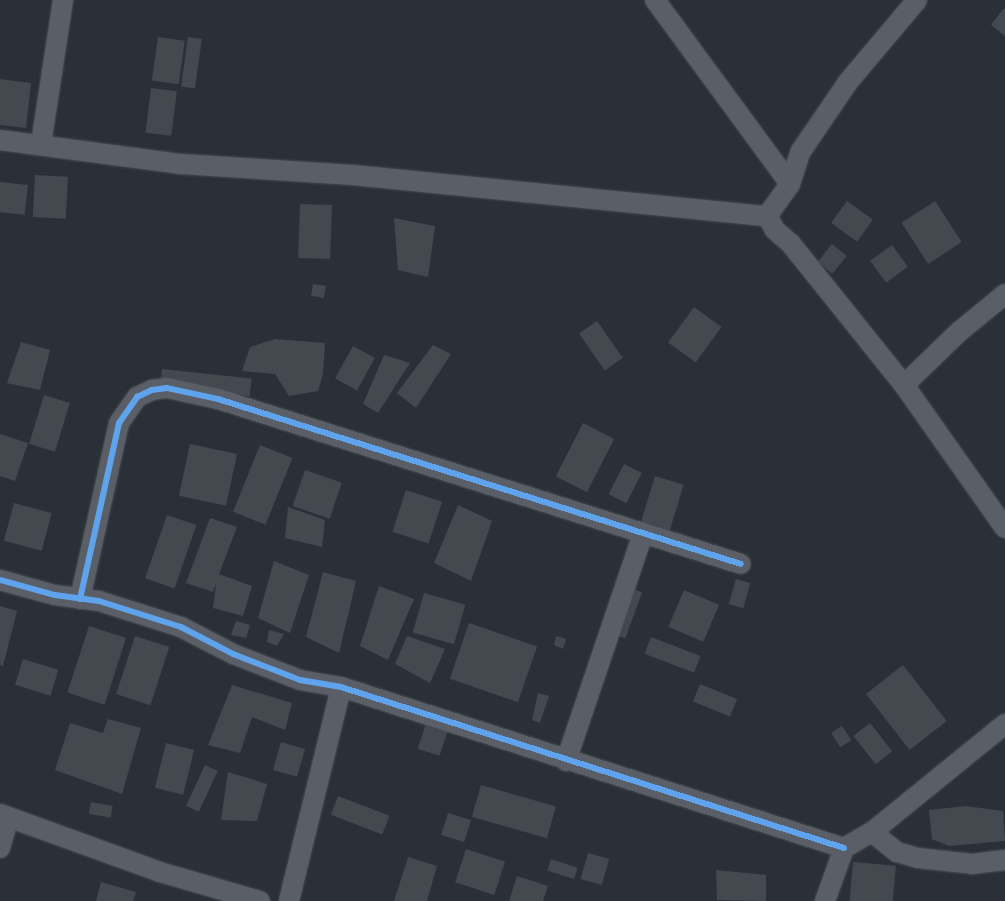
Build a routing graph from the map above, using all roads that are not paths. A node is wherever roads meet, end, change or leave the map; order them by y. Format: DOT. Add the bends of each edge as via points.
graph roads {
  1 [pos="62,0"];
  2 [pos="654,0"];
  3 [pos="917,0"];
  4 [pos="0,140"];
  5 [pos="41,144"];
  6 [pos="790,184"];
  7 [pos="767,216"];
  8 [pos="1005,294"];
  9 [pos="904,385"];
  10 [pos="1005,528"];
  11 [pos="643,534"];
  12 [pos="741,564"];
  13 [pos="0,580"];
  14 [pos="80,599"];
  15 [pos="341,687"];
  16 [pos="1005,724"];
  17 [pos="566,761"];
  18 [pos="5,815"];
  19 [pos="872,832"];
  20 [pos="0,848"];
  21 [pos="844,848"];
  22 [pos="1005,860"];
  23 [pos="260,901"];
  24 [pos="290,901"];
  25 [pos="825,901"];
  1 -- 5 [label="street"];
  2 -- 6 [label="street"];
  3 -- 6 [label="street" via="848,82 801,151"];
  4 -- 5 [label="street"];
  5 -- 7 [label="street" via="181,164 353,175"];
  6 -- 7 [label="street"];
  7 -- 9 [label="street" via="775,230 792,244"];
  8 -- 9 [label="street" via="960,331"];
  9 -- 10 [label="street"];
  11 -- 12 [label="street"];
  11 -- 14 [label="street" via="218,399 160,389 137,397 119,423"];
  11 -- 17 [label="street"];
  13 -- 14 [label="street"];
  14 -- 15 [label="street" via="99,601 181,627 233,654 300,680"];
  15 -- 17 [label="street"];
  15 -- 24 [label="street"];
  16 -- 19 [label="street"];
  17 -- 21 [label="street"];
  18 -- 20 [label="street"];
  18 -- 23 [label="street" via="160,872"];
  19 -- 21 [label="street"];
  19 -- 22 [label="street" via="897,852 918,858 972,864"];
  21 -- 25 [label="street"];
}
